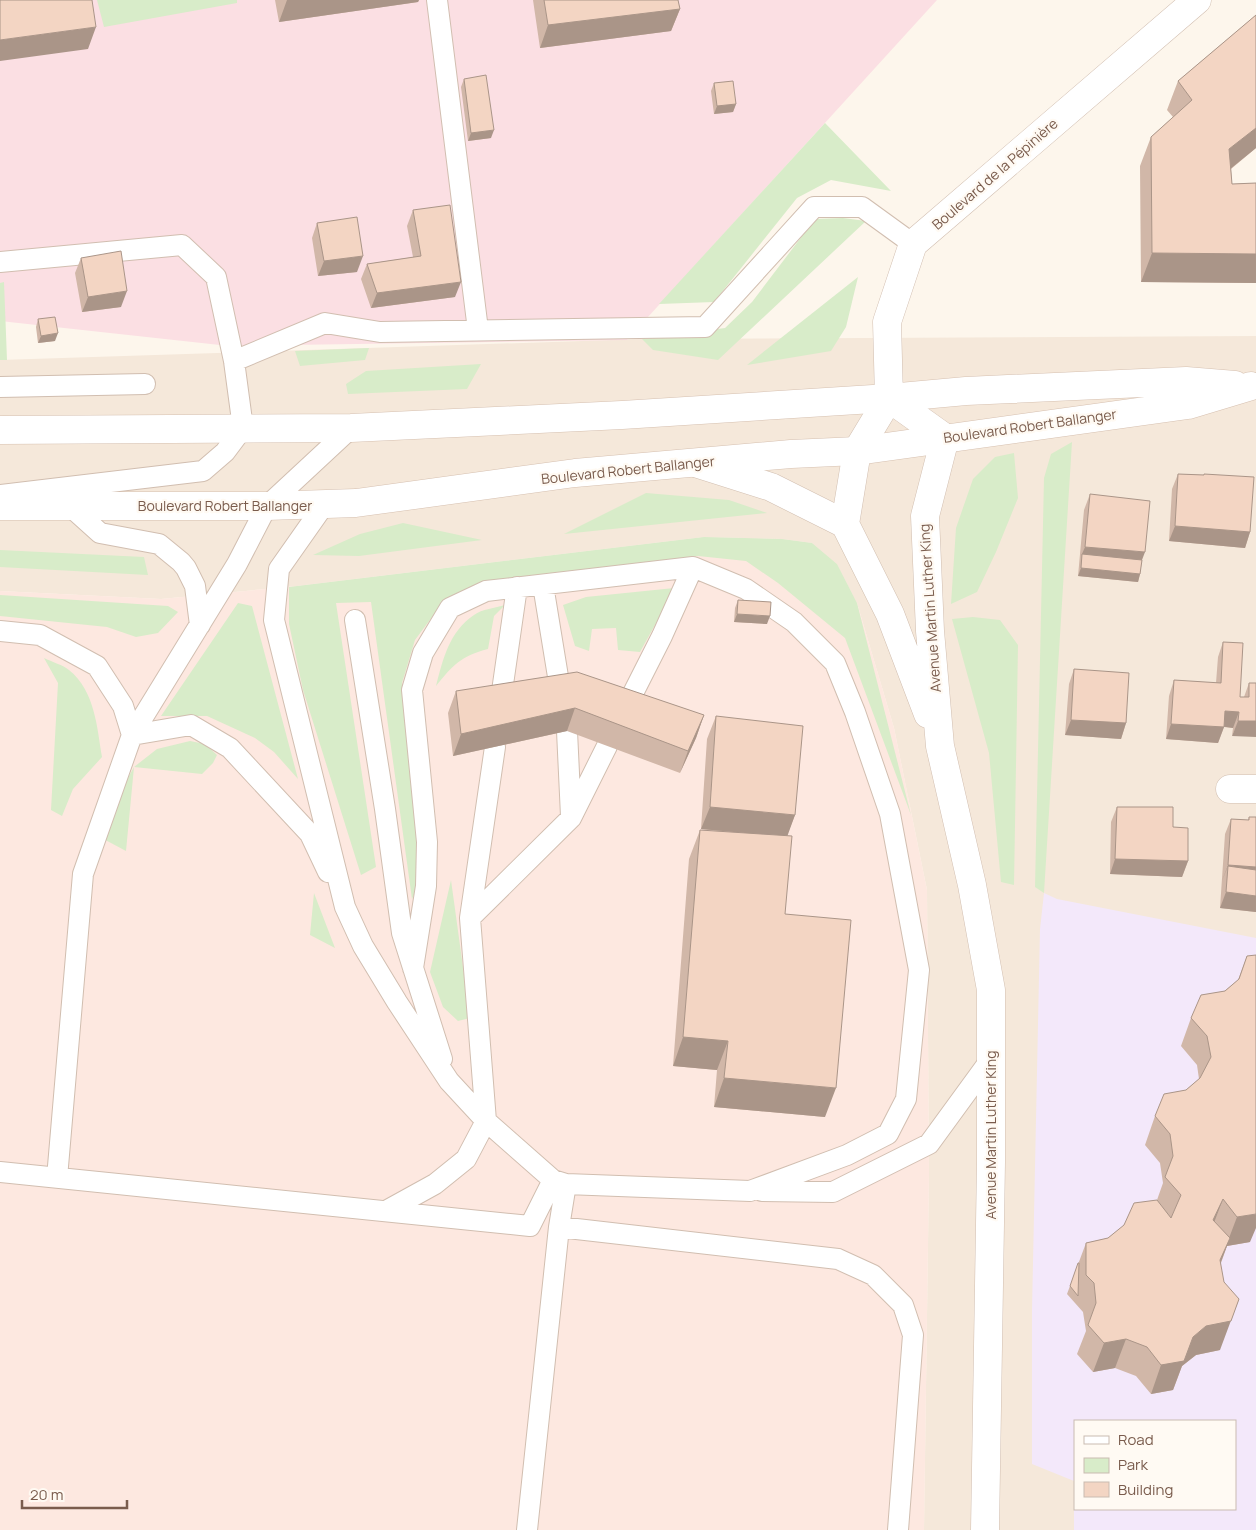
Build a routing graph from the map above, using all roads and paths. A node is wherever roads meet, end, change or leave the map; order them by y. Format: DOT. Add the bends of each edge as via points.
graph roads {
  1 [pos="437,0"];
  2 [pos="1197,0"];
  3 [pos="913,244"];
  4 [pos="0,262"];
  5 [pos="478,330"];
  6 [pos="234,361"];
  7 [pos="145,384"];
  8 [pos="1253,386"];
  9 [pos="0,387"];
  10 [pos="889,398"];
  11 [pos="243,428"];
  12 [pos="351,428"];
  13 [pos="0,430"];
  14 [pos="945,438"];
  15 [pos="856,451"];
  16 [pos="695,463"];
  17 [pos="0,495"];
  18 [pos="324,505"];
  19 [pos="0,506"];
  20 [pos="70,506"];
  21 [pos="268,506"];
  22 [pos="845,524"];
  23 [pos="693,567"];
  24 [pos="543,585"];
  25 [pos="517,587"];
  26 [pos="356,620"];
  27 [pos="200,625"];
  28 [pos="0,631"];
  29 [pos="560,695"];
  30 [pos="500,705"];
  31 [pos="623,712"];
  32 [pos="567,731"];
  33 [pos="132,735"];
  34 [pos="607,746"];
  35 [pos="940,746"];
  36 [pos="495,747"];
  37 [pos="571,818"];
  38 [pos="345,907"];
  39 [pos="470,918"];
  40 [pos="413,968"];
  41 [pos="991,1059"];
  42 [pos="449,1082"];
  43 [pos="486,1121"];
  44 [pos="0,1172"];
  45 [pos="58,1178"];
  46 [pos="559,1182"];
  47 [pos="750,1191"];
  48 [pos="386,1211"];
  49 [pos="559,1227"];
  50 [pos="527,1530"];
  51 [pos="898,1530"];
  52 [pos="985,1530"];
  1 -- 5 [label="lane"];
  2 -- 3 [label="main road, Boulevard de la Pépinière"];
  3 -- 5 [label="lane" via="862,207 814,207 705,327"];
  3 -- 10 [label="main road" via="887,322"];
  4 -- 6 [label="lane" via="182,245 216,278"];
  5 -- 6 [label="lane" via="380,332 325,324"];
  6 -- 11 [label="lane"];
  7 -- 9 [label="lane"];
  8 -- 10 [label="main road, Boulevard Robert Ballanger" via="1186,381 966,391"];
  8 -- 14 [label="main road, Boulevard Robert Ballanger" via="1188,405"];
  10 -- 12 [label="main road, Boulevard Robert Ballanger"];
  10 -- 14 [label="main road"];
  10 -- 15 [label="main road"];
  11 -- 12 [label="main road, Boulevard Robert Ballanger"];
  11 -- 13 [label="main road, Boulevard Robert Ballanger"];
  11 -- 17 [label="lane" via="225,452 203,471"];
  12 -- 21 [label="lane"];
  14 -- 15 [label="main road, Boulevard Robert Ballanger"];
  14 -- 35 [label="main road, Avenue Martin Luther King" via="925,516"];
  15 -- 16 [label="main road, Boulevard Robert Ballanger"];
  15 -- 22 [label="main road"];
  16 -- 18 [label="main road, Boulevard Robert Ballanger" via="575,473"];
  16 -- 22 [label="main road" via="771,487"];
  18 -- 21 [label="main road, Boulevard Robert Ballanger"];
  18 -- 38 [label="lane" via="278,569 274,620"];
  19 -- 20 [label="main road, Boulevard Robert Ballanger"];
  20 -- 21 [label="main road, Boulevard Robert Ballanger"];
  20 -- 27 [label="lane" via="100,533 159,544 181,562 195,586"];
  21 -- 27 [label="lane"];
  22 -- 35 [label="main road, Avenue Martin Luther King" via="890,614"];
  23 -- 24 [label="lane"];
  23 -- 31 [label="lane"];
  23 -- 47 [label="lane" via="746,588 794,622 835,662 890,814 919,970 906,1099 888,1134 847,1155"];
  24 -- 25 [label="lane"];
  24 -- 29 [label="lane"];
  25 -- 30 [label="lane"];
  25 -- 40 [label="lane" via="486,591 450,608 423,653 412,690 426,842 426,886"];
  26 -- 40 [label="lane" via="402,933"];
  27 -- 33 [label="lane"];
  28 -- 33 [label="lane" via="40,635 97,666 123,706"];
  32 -- 37 [label="lane"];
  33 -- 38 [label="lane" via="191,725 230,748 310,834"];
  33 -- 45 [label="lane" via="83,874"];
  34 -- 37 [label="lane"];
  35 -- 41 [label="main road, Avenue Martin Luther King" via="972,885 991,990"];
  36 -- 39 [label="lane"];
  37 -- 39 [label="lane"];
  38 -- 42 [label="lane" via="363,946"];
  39 -- 43 [label="lane"];
  40 -- 42 [label="lane"];
  41 -- 47 [label="lane" via="929,1144 834,1192"];
  41 -- 52 [label="main road, Avenue Martin Luther King"];
  42 -- 43 [label="lane"];
  43 -- 46 [label="lane"];
  43 -- 48 [label="lane" via="466,1159 435,1184"];
  44 -- 45 [label="lane"];
  45 -- 48 [label="lane"];
  46 -- 47 [label="lane"];
  46 -- 48 [label="lane" via="530,1226"];
  46 -- 49 [label="lane"];
  49 -- 50 [label="lane"];
  49 -- 51 [label="lane" via="838,1259 873,1275 903,1305 913,1335"];
}
